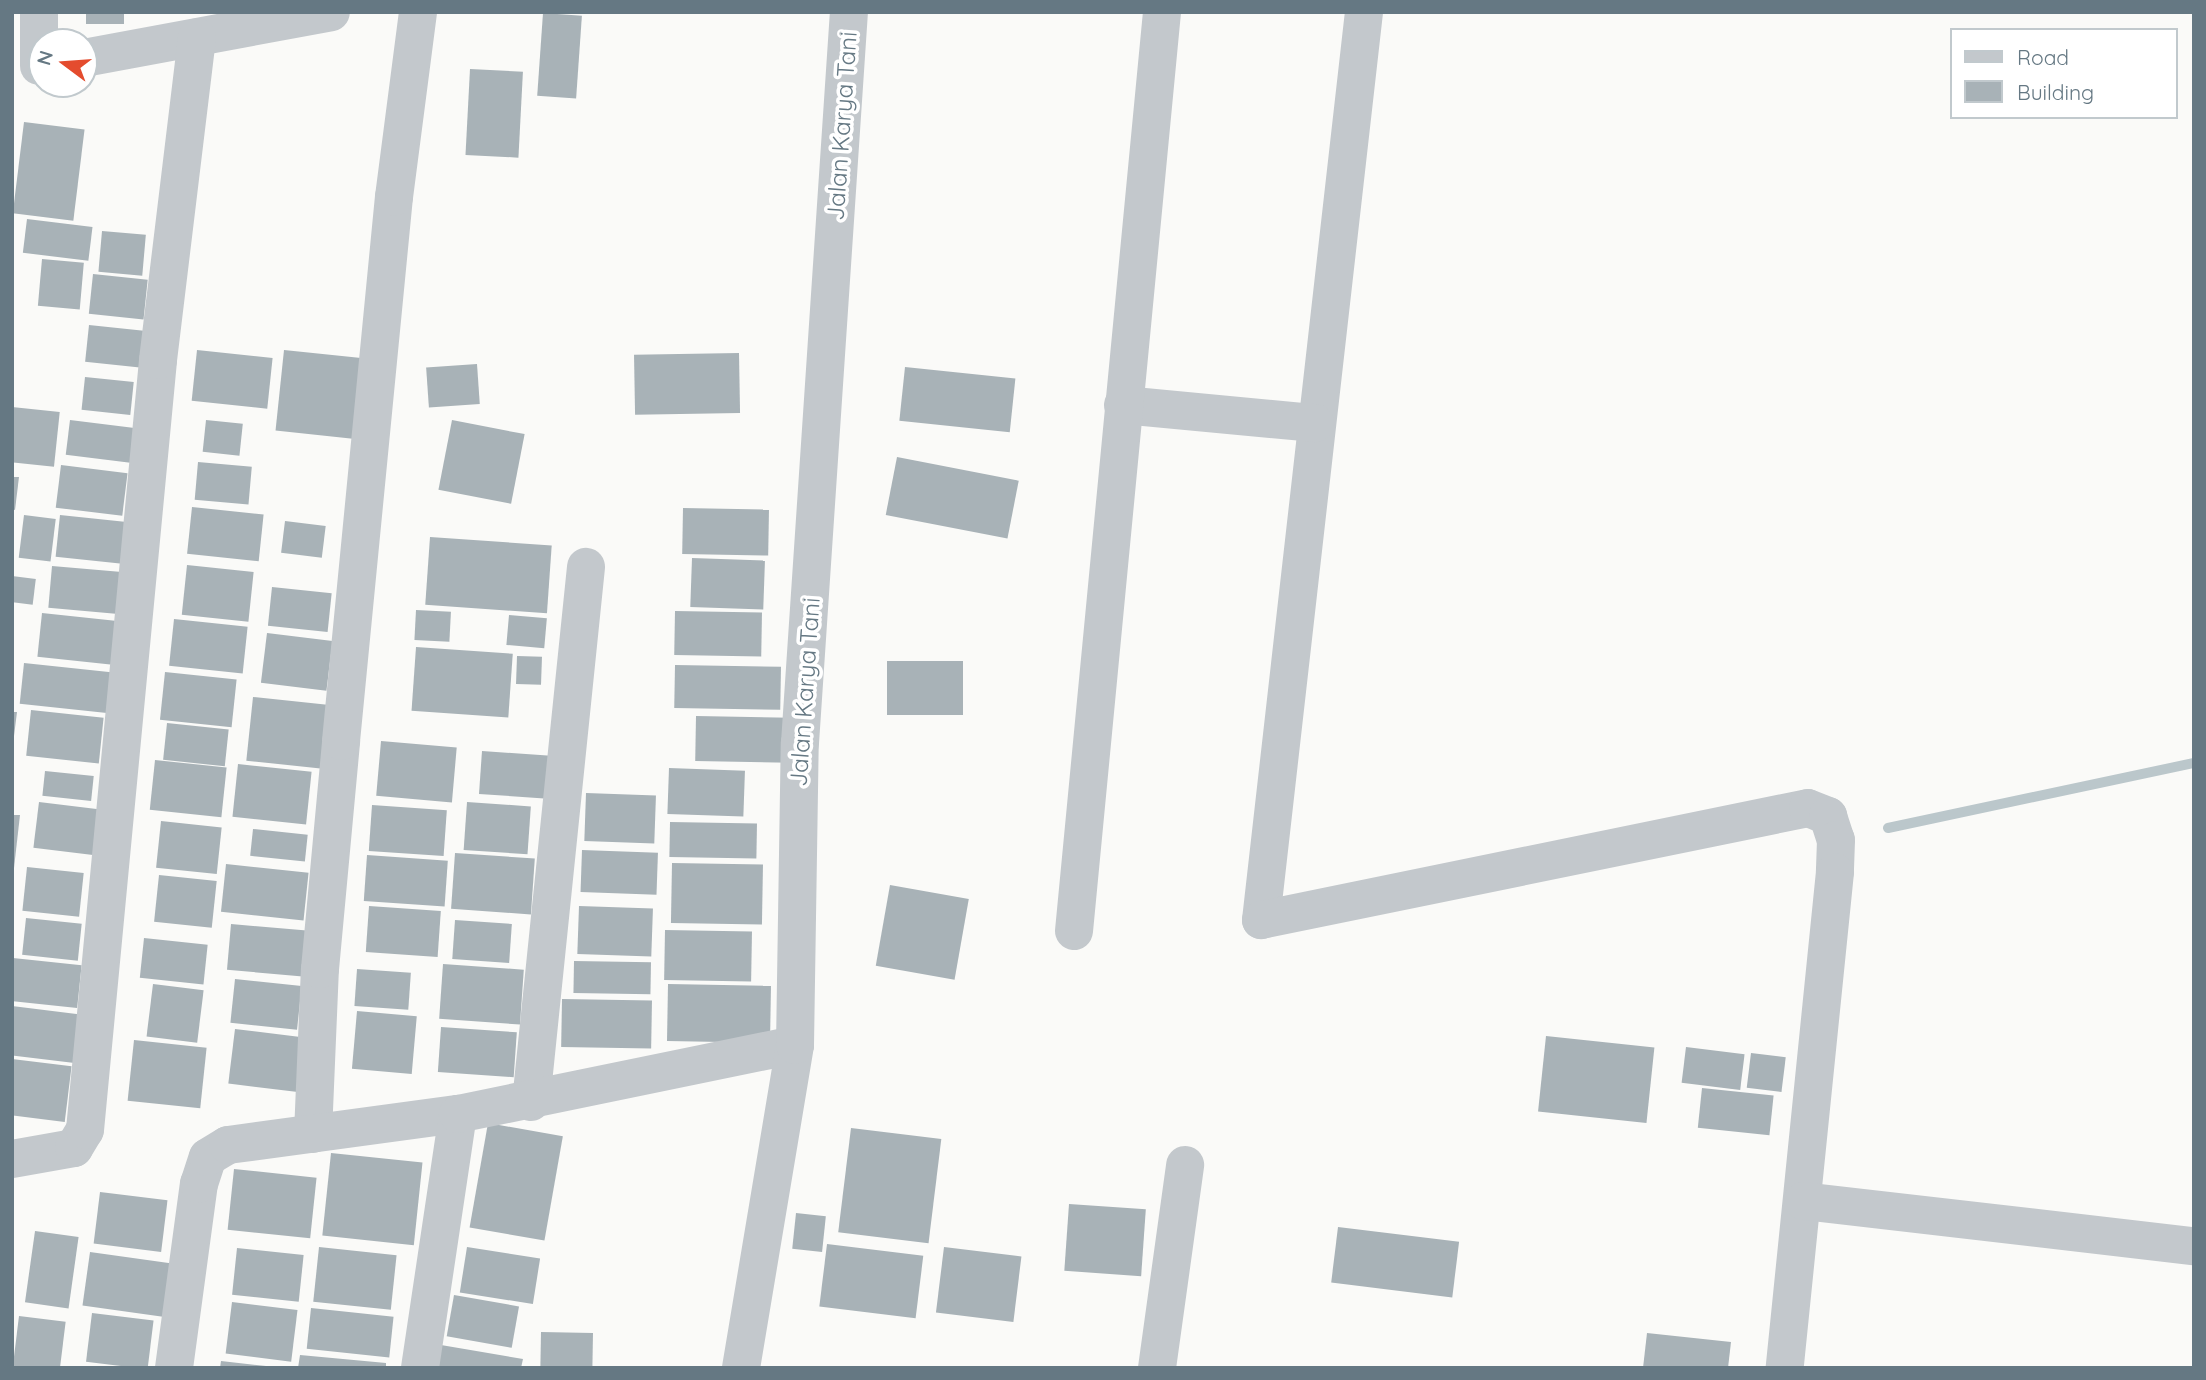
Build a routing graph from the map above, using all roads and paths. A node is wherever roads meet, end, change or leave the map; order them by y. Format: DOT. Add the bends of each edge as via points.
graph roads {
  1 [pos="331,12"];
  2 [pos="418,12"];
  3 [pos="849,12"];
  4 [pos="1161,12"];
  5 [pos="1364,12"];
  6 [pos="285,17"];
  7 [pos="197,37"];
  8 [pos="98,55"];
  9 [pos="1123,405"];
  10 [pos="1315,423"];
  11 [pos="586,567"];
  12 [pos="1074,931"];
  13 [pos="795,1045"];
  14 [pos="531,1102"];
  15 [pos="458,1114"];
  16 [pos="313,1133"];
  17 [pos="12,1159"];
  18 [pos="1185,1165"];
  19 [pos="1803,1201"];
  20 [pos="2194,1246"];
  21 [pos="174,1368"];
  22 [pos="420,1368"];
  23 [pos="741,1368"];
  24 [pos="1157,1368"];
  25 [pos="1785,1368"];
  1 -- 6 [label="street"];
  2 -- 16 [label="street" via="393,211 341,741 320,968"];
  3 -- 13 [label="street, Jalan Karya Tani" via="800,743"];
  4 -- 9 [label="street"];
  5 -- 10 [label="street"];
  6 -- 7 [label="street"];
  7 -- 8 [label="street"];
  7 -- 17 [label="street" via="158,360 85,1130 74,1148"];
  9 -- 10 [label="street"];
  9 -- 12 [label="street"];
  10 -- 19 [label="street" via="1261,920 1797,810 1822,811 1833,826 1835,872"];
  11 -- 14 [label="street"];
  13 -- 14 [label="street"];
  13 -- 23 [label="street, Jalan Karya Tani"];
  14 -- 15 [label="street"];
  15 -- 16 [label="street"];
  15 -- 22 [label="street"];
  16 -- 21 [label="street" via="228,1145 208,1157 199,1184"];
  18 -- 24 [label="street"];
  19 -- 20 [label="street"];
  19 -- 25 [label="street"];
}
